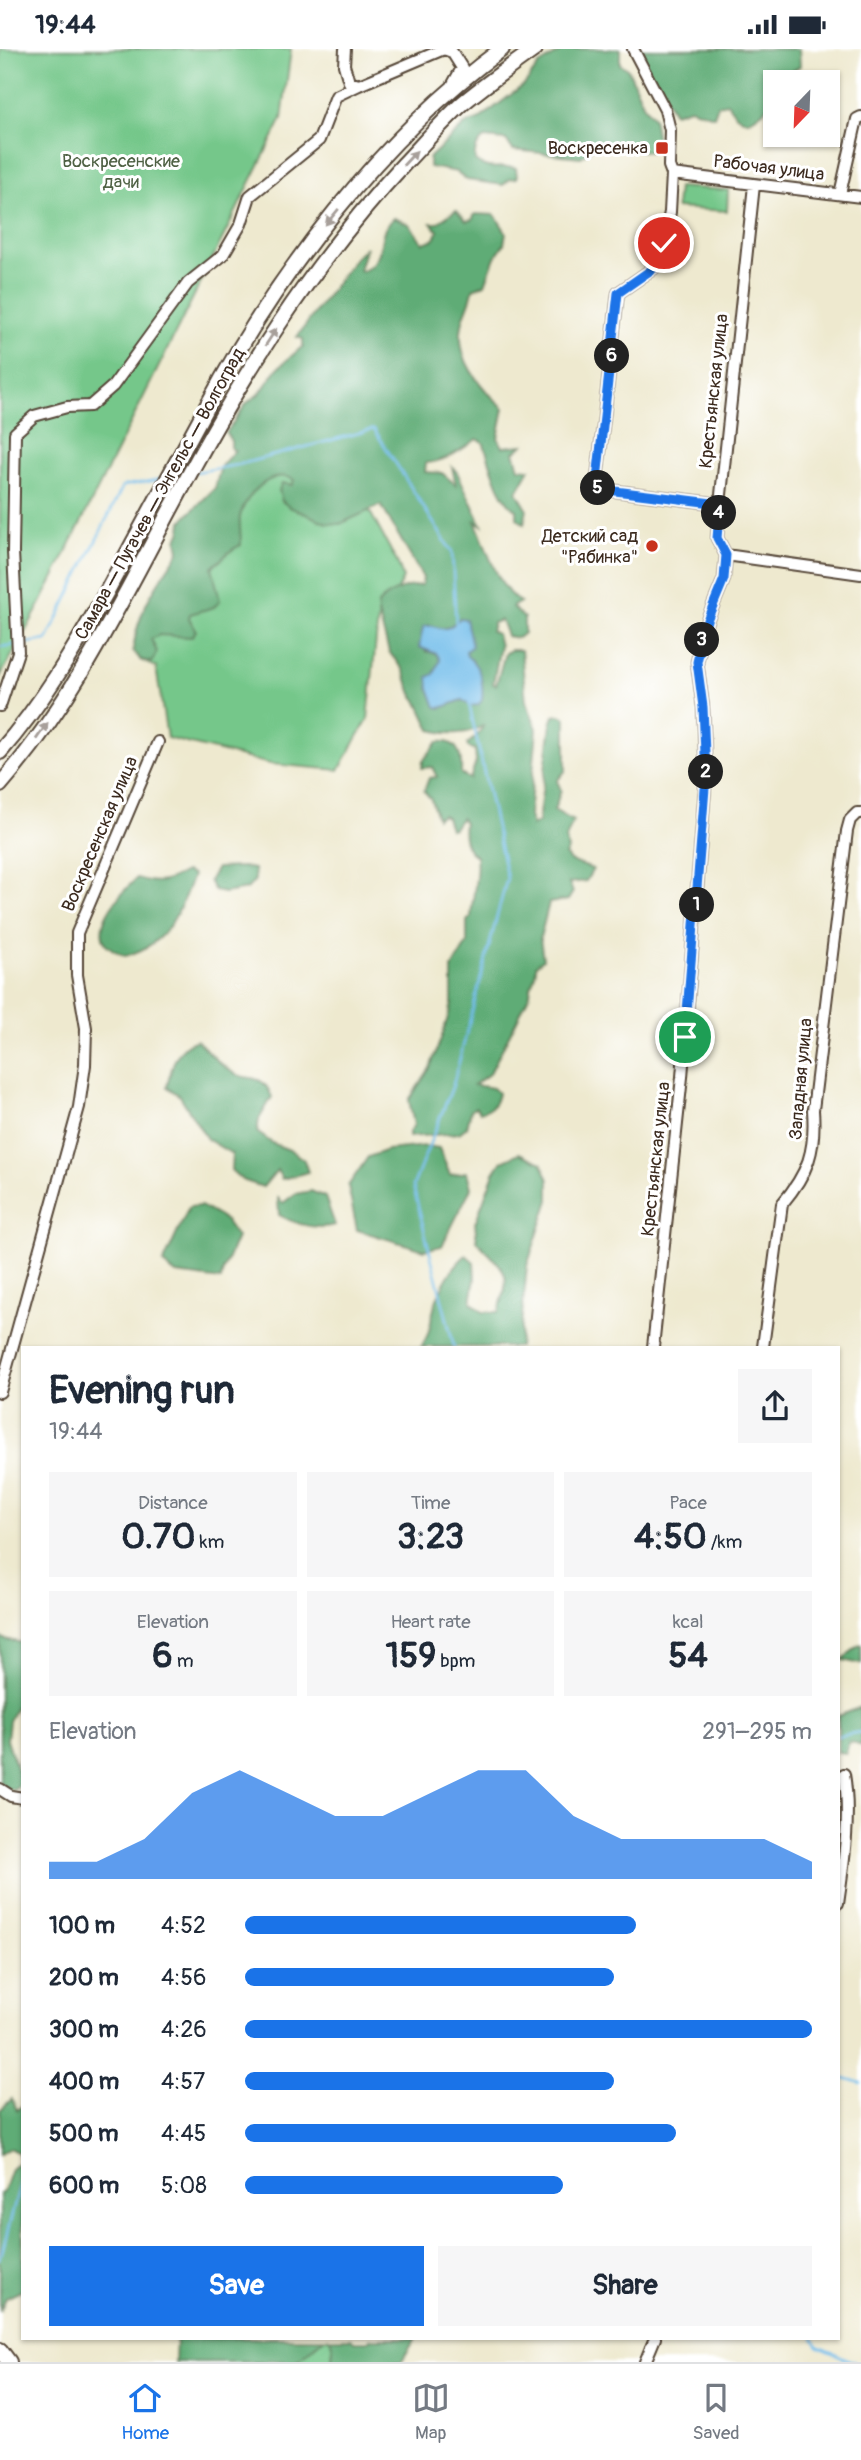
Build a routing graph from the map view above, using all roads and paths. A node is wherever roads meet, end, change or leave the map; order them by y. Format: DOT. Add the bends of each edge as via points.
graph roads {
  1 [pos="345,49"];
  2 [pos="444,49"];
  3 [pos="502,49"];
  4 [pos="535,49"];
  5 [pos="633,49"];
  6 [pos="359,85"];
  7 [pos="446,94"];
  8 [pos="861,117"];
  9 [pos="672,174"];
  10 [pos="754,185"];
  11 [pos="840,194"];
  12 [pos="861,197"];
  13 [pos="720,504"];
  14 [pos="726,555"];
  15 [pos="861,574"];
  16 [pos="0,706"];
  17 [pos="159,742"];
  18 [pos="0,752"];
  19 [pos="0,785"];
  20 [pos="861,813"];
  21 [pos="653,1346"];
  22 [pos="763,1346"];
  23 [pos="0,1347"];
  24 [pos="12,1351"];
  25 [pos="0,1392"];
  26 [pos="844,1774"];
  27 [pos="0,1789"];
  28 [pos="21,1798"];
  29 [pos="840,1890"];
  30 [pos="654,2340"];
  31 [pos="0,2350"];
  32 [pos="9,2362"];
  33 [pos="645,2362"];
  1 -- 6 [label="street" via="349,82"];
  2 -- 6 [label="street"];
  2 -- 7 [label="street" via="462,68"];
  3 -- 7 [label="main road, Самара — Пугачев — Энгельс — Волгоград"];
  19 -- 4 [label="main road, Самара — Пугачев — Энгельс — Волгоград, one-way" via="38,738 102,639 209,437 282,319 336,243 462,104"];
  5 -- 9 [label="street" via="665,110"];
  6 -- 16 [label="street" via="335,96 319,140 250,196 223,255 188,283 113,386 90,406 34,416 15,433 13,552 18,652"];
  7 -- 18 [label="main road, Самара — Пугачев — Энгельс — Волгоград, one-way" via="367,175 268,303 86,628 47,691"];
  8 -- 11 [label="street"];
  9 -- 10 [label="street, Рабочая улица"];
  9 -- 13 [label="street" via="666,233 654,268 618,293 597,479 599,489"];
  10 -- 11 [label="street, Рабочая улица"];
  10 -- 13 [label="street, Крестьянская улица"];
  11 -- 12 [label="street, Рабочая улица"];
  13 -- 14 [label="street, Крестьянская улица" via="717,538"];
  14 -- 15 [label="street"];
  14 -- 21 [label="street, Крестьянская улица" via="724,579 697,662 706,776"];
  17 -- 24 [label="street, Воскресенская улица" via="77,933 77,975 86,1028 79,1107"];
  20 -- 22 [label="street, Западная улица" via="850,820 847,831 813,1110 813,1148 796,1188 782,1205"];
  23 -- 24 [label="street"];
  24 -- 25 [label="street, Воскресенская улица"];
  26 -- 29 [label="street" via="848,1796"];
  27 -- 28 [label="street"];
  30 -- 33 [label="street"];
  31 -- 32 [label="main road"];
}
